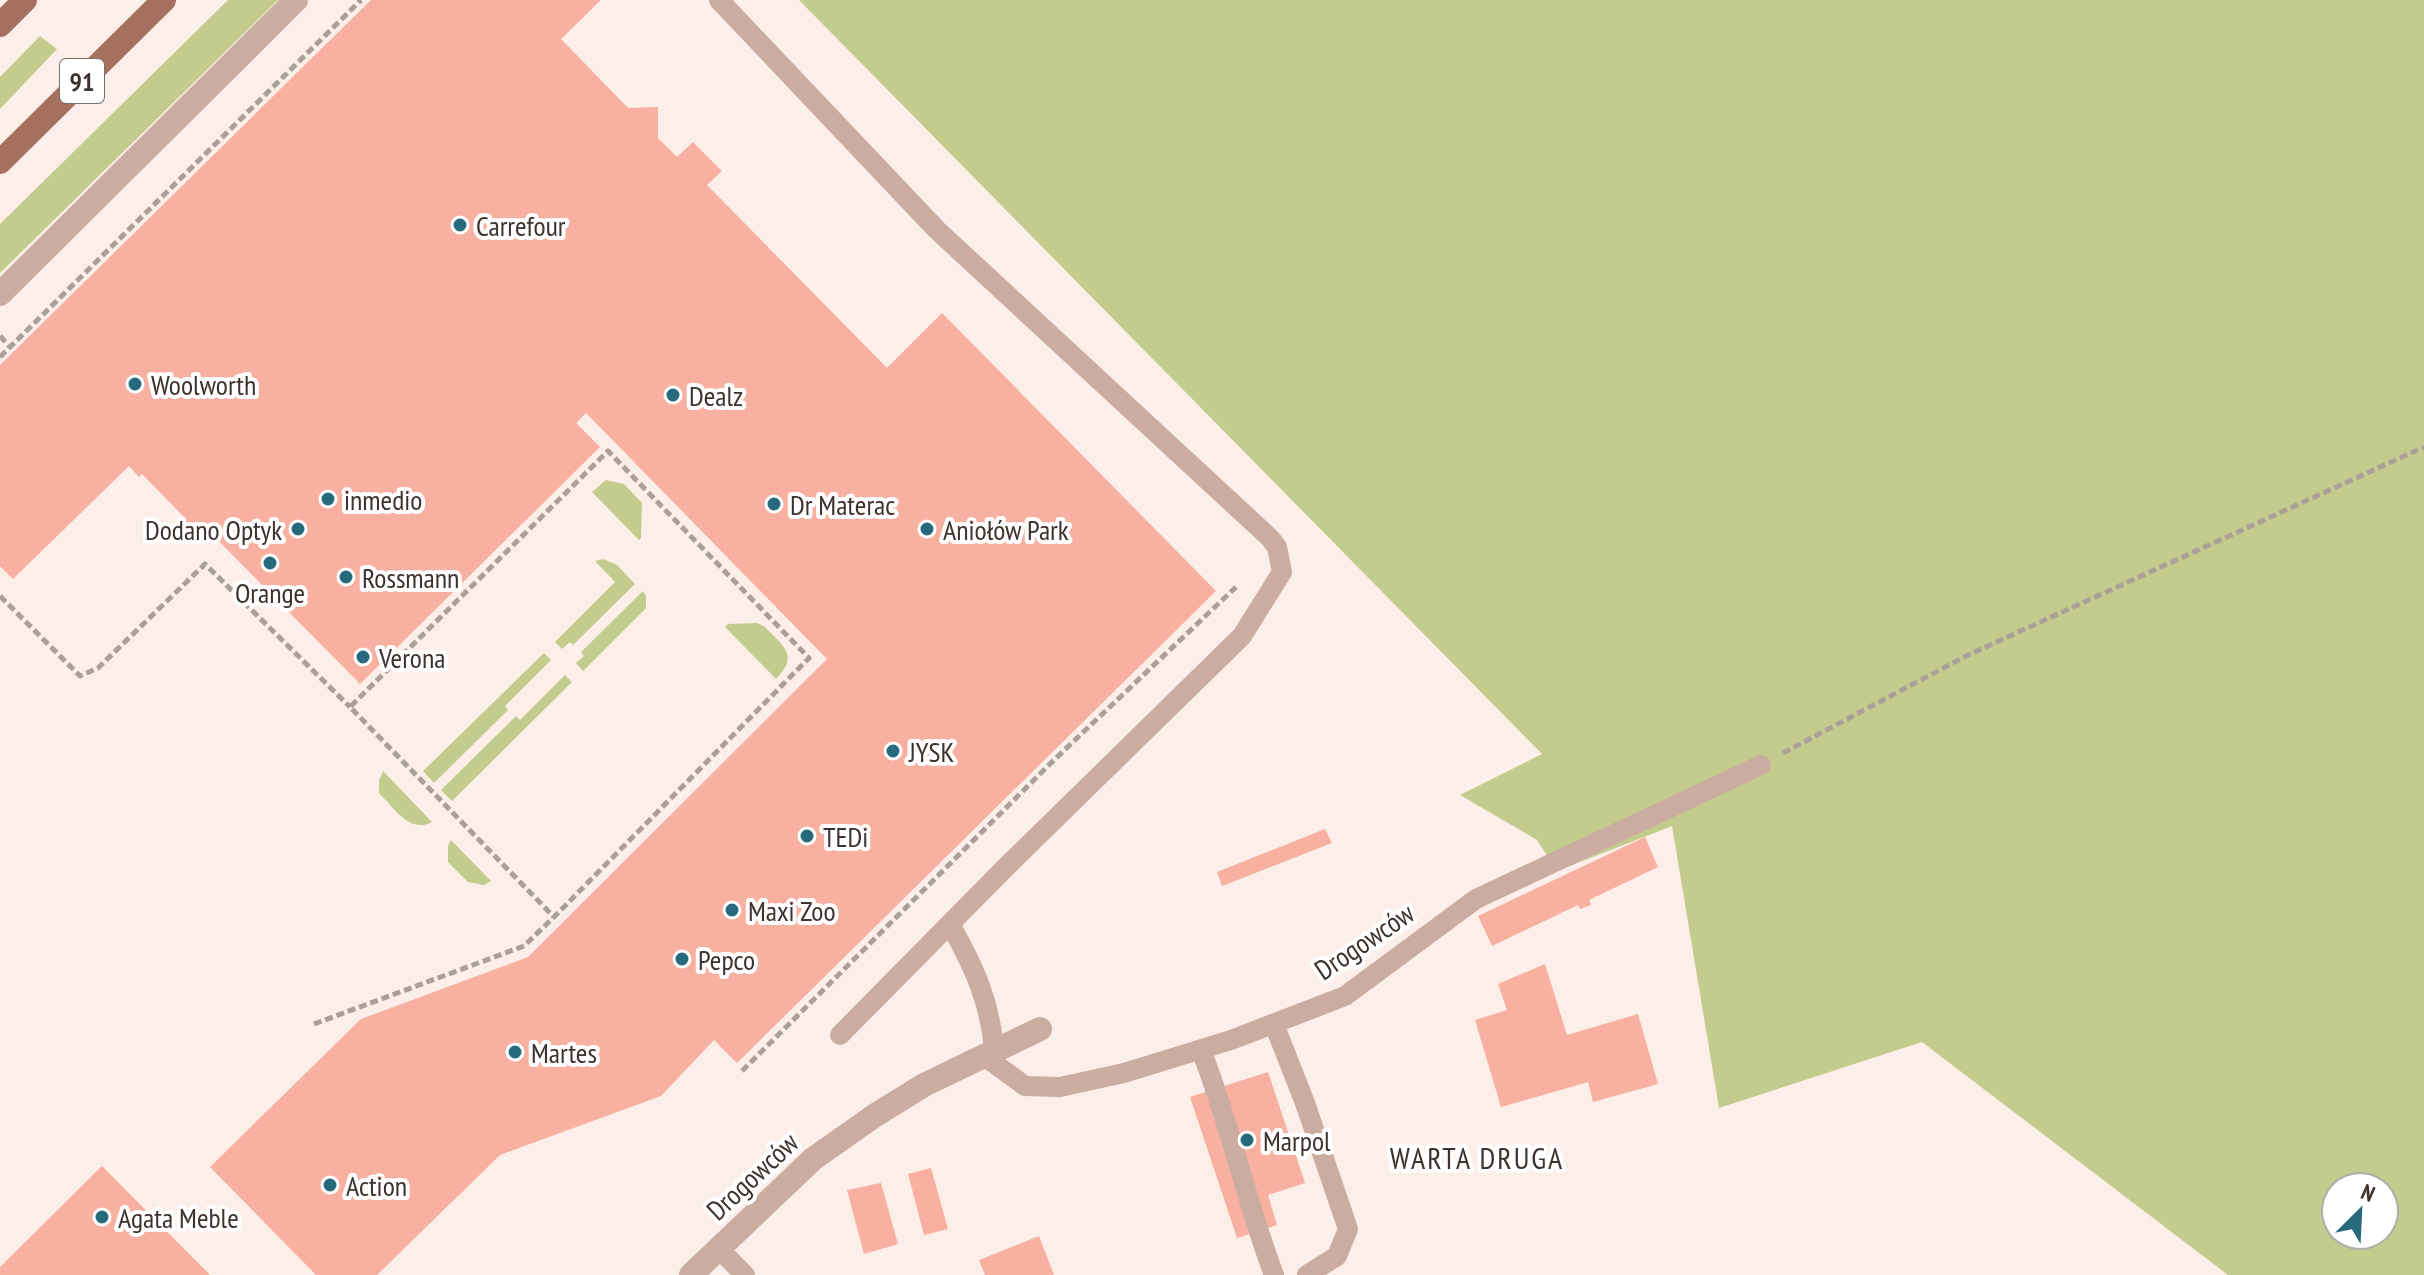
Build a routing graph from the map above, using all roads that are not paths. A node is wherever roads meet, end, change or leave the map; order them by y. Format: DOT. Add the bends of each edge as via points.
graph roads {
  1 [pos="25,0"];
  2 [pos="164,0"];
  3 [pos="296,0"];
  4 [pos="719,0"];
  5 [pos="0,25"];
  6 [pos="0,162"];
  7 [pos="0,294"];
  8 [pos="1761,765"];
  9 [pos="950,924"];
  10 [pos="1274,1024"];
  11 [pos="1040,1029"];
  12 [pos="840,1035"];
  13 [pos="1201,1050"];
  14 [pos="989,1054"];
  15 [pos="718,1248"];
  16 [pos="691,1275"];
  17 [pos="745,1275"];
  18 [pos="1274,1275"];
  19 [pos="1307,1275"];
  1 -- 5 [label="main road"];
  2 -- 6 [label="main road, 91"];
  3 -- 7 [label="street"];
  4 -- 9 [label="lane" via="937,230 1277,547 1282,572 1242,636"];
  8 -- 10 [label="lane, Drogowców" via="1476,899 1345,996"];
  9 -- 12 [label="lane"];
  9 -- 14 [label="lane" via="985,995"];
  10 -- 13 [label="lane, Drogowców"];
  10 -- 19 [label="lane" via="1348,1229 1337,1256"];
  11 -- 14 [label="street, Drogowców"];
  13 -- 14 [label="lane, Drogowców" via="1060,1087 1025,1086"];
  13 -- 18 [label="lane"];
  14 -- 15 [label="street, Drogowców" via="899,1100 813,1159"];
  15 -- 16 [label="street, Drogowców"];
  15 -- 17 [label="lane"];
}
